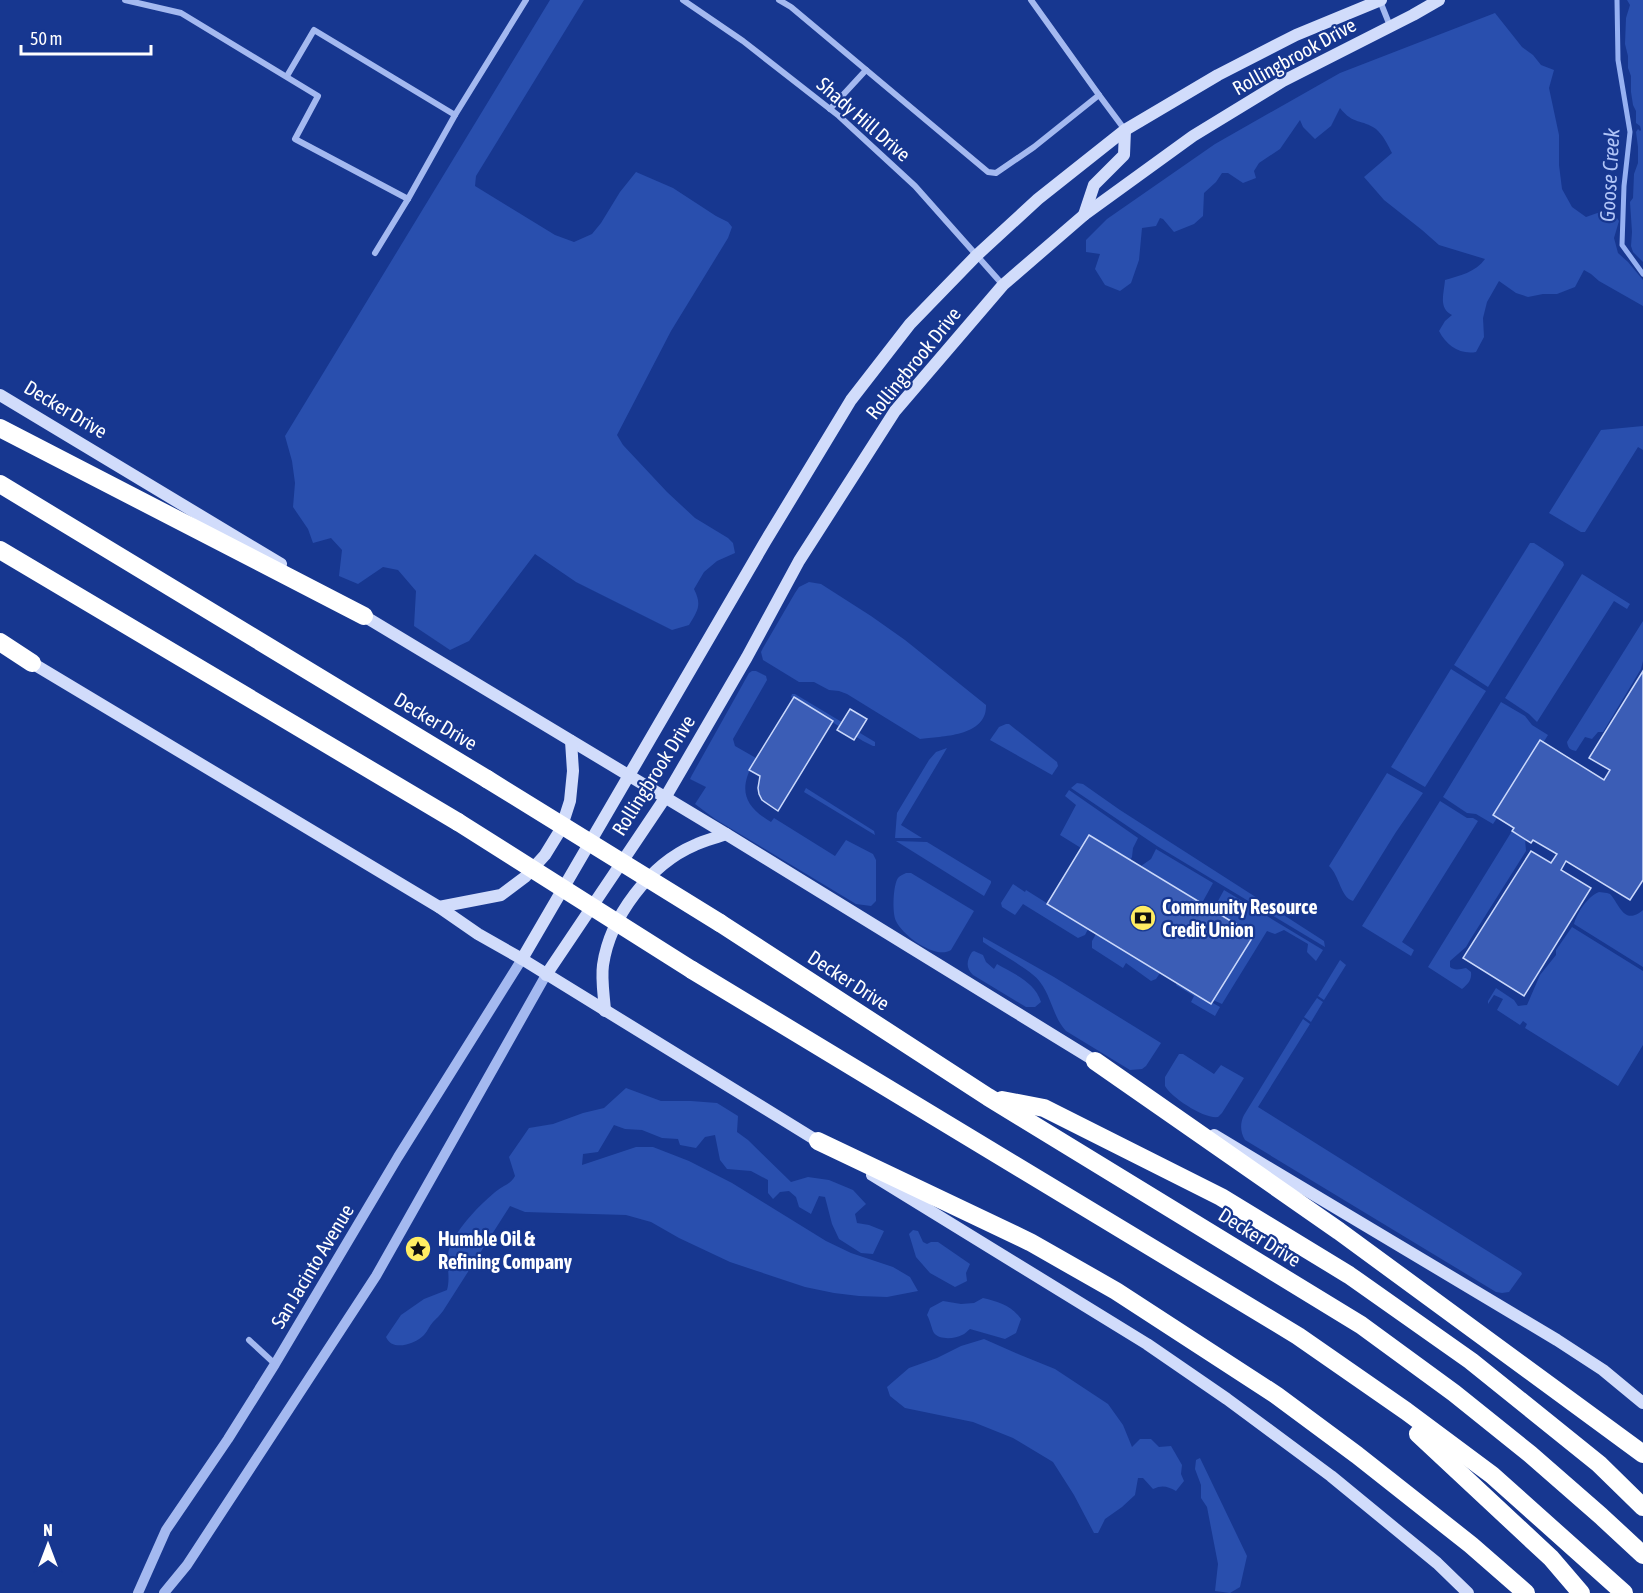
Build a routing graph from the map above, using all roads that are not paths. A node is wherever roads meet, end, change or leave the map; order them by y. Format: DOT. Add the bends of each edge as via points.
graph roads {
  1 [pos="127,0"];
  2 [pos="526,0"];
  3 [pos="683,0"];
  4 [pos="779,0"];
  5 [pos="1031,0"];
  6 [pos="1380,0"];
  7 [pos="1439,0"];
  8 [pos="1390,26"];
  9 [pos="866,70"];
  10 [pos="287,76"];
  11 [pos="1099,95"];
  12 [pos="830,109"];
  13 [pos="455,115"];
  14 [pos="1125,130"];
  15 [pos="408,199"];
  16 [pos="1084,215"];
  17 [pos="375,253"];
  18 [pos="976,256"];
  19 [pos="1003,285"];
  20 [pos="0,395"];
  21 [pos="0,428"];
  22 [pos="0,484"];
  23 [pos="0,550"];
  24 [pos="364,616"];
  25 [pos="0,643"];
  26 [pos="32,663"];
  27 [pos="571,741"];
  28 [pos="628,776"];
  29 [pos="665,798"];
  30 [pos="726,834"];
  31 [pos="439,907"];
  32 [pos="522,959"];
  33 [pos="546,975"];
  34 [pos="605,1011"];
  35 [pos="1095,1061"];
  36 [pos="988,1097"];
  37 [pos="818,1142"];
  38 [pos="1298,1336"];
  39 [pos="249,1340"];
  40 [pos="275,1364"];
  41 [pos="1643,1402"];
  42 [pos="1639,1450"];
  43 [pos="1643,1507"];
  44 [pos="1643,1555"];
  45 [pos="138,1593"];
  46 [pos="164,1593"];
  47 [pos="1468,1593"];
  48 [pos="1526,1593"];
  49 [pos="1581,1593"];
  50 [pos="1623,1593"];
  1 -- 10 [label="street" via="181,13"];
  2 -- 13 [label="street"];
  3 -- 12 [label="street, Shady Hill Drive"];
  4 -- 9 [label="street"];
  5 -- 11 [label="street"];
  6 -- 8 [label="street"];
  6 -- 14 [label="main road, Rollingbrook Drive" via="1296,35"];
  7 -- 8 [label="main road, Rollingbrook Drive"];
  8 -- 16 [label="main road, Rollingbrook Drive" via="1283,81 1193,136"];
  9 -- 11 [label="street" via="988,172 996,173"];
  9 -- 12 [label="street"];
  10 -- 13 [label="street" via="314,30"];
  10 -- 15 [label="street" via="318,96 295,139"];
  11 -- 14 [label="street"];
  12 -- 18 [label="street, Shady Hill Drive" via="915,186"];
  13 -- 15 [label="street"];
  14 -- 16 [label="main road" via="1124,155 1094,185"];
  14 -- 18 [label="main road, Rollingbrook Drive" via="1038,199"];
  15 -- 17 [label="street"];
  16 -- 19 [label="main road, Rollingbrook Drive"];
  18 -- 19 [label="street, Shady Hill Drive"];
  18 -- 28 [label="main road, Rollingbrook Drive" via="910,324 851,400"];
  19 -- 29 [label="main road, Rollingbrook Drive" via="895,411 799,561"];
  20 -- 24 [label="main road, Decker Drive"];
  21 -- 24 [label="highway"];
  22 -- 36 [label="highway, Decker Drive, bridge" via="488,779"];
  23 -- 38 [label="highway, bridge" via="458,822 692,970"];
  24 -- 27 [label="main road, Decker Drive"];
  25 -- 26 [label="highway"];
  26 -- 31 [label="main road"];
  27 -- 28 [label="main road, Decker Drive"];
  27 -- 31 [label="main road" via="570,801 561,829 545,855 501,895"];
  28 -- 29 [label="main road, Decker Drive"];
  28 -- 32 [label="main road, Rollingbrook Drive"];
  29 -- 30 [label="main road, Decker Drive"];
  29 -- 33 [label="main road, Rollingbrook Drive"];
  30 -- 34 [label="main road" via="695,845 655,870 621,913 603,966"];
  30 -- 35 [label="main road, Decker Drive"];
  31 -- 32 [label="main road"];
  32 -- 33 [label="main road"];
  32 -- 40 [label="street, San Jacinto Avenue"];
  33 -- 34 [label="main road"];
  33 -- 46 [label="street" via="376,1276"];
  34 -- 37 [label="main road"];
  35 -- 41 [label="main road, Decker Drive" via="1557,1340"];
  35 -- 42 [label="highway" via="1339,1231"];
  36 -- 43 [label="highway" via="1044,1108 1221,1197 1349,1275 1471,1361 1599,1464"];
  36 -- 44 [label="highway, Decker Drive" via="1370,1332 1530,1454"];
  37 -- 47 [label="main road" via="1192,1375 1331,1476"];
  37 -- 48 [label="highway" via="1030,1242 1116,1291 1276,1395 1358,1455"];
  38 -- 49 [label="highway" via="1428,1442 1551,1558"];
  38 -- 50 [label="highway" via="1492,1475"];
  39 -- 40 [label="street"];
  40 -- 45 [label="street, San Jacinto Avenue" via="166,1530"];
}
